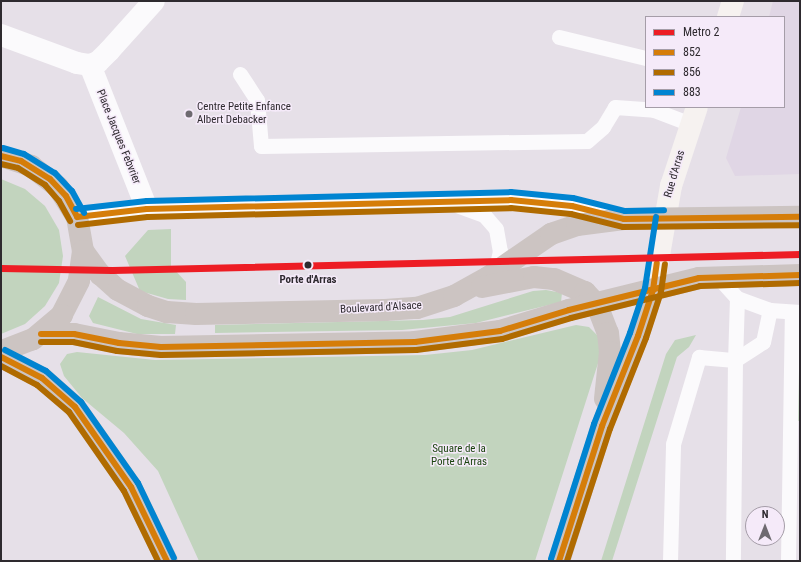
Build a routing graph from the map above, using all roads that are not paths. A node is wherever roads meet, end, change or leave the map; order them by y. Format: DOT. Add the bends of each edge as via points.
graph roads {
  1 [pos="154,1"];
  2 [pos="733,1"];
  3 [pos="728,16"];
  4 [pos="1,35"];
  5 [pos="559,37"];
  6 [pos="645,58"];
  7 [pos="90,65"];
  8 [pos="240,74"];
  9 [pos="694,116"];
  10 [pos="1,156"];
  11 [pos="444,203"];
  12 [pos="147,208"];
  13 [pos="76,217"];
  14 [pos="800,217"];
  15 [pos="664,218"];
  16 [pos="624,219"];
  17 [pos="83,251"];
  18 [pos="495,273"];
  19 [pos="800,275"];
  20 [pos="718,277"];
  21 [pos="653,290"];
  22 [pos="454,296"];
  23 [pos="737,298"];
  24 [pos="597,305"];
  25 [pos="770,310"];
  26 [pos="796,312"];
  27 [pos="41,334"];
  28 [pos="1,351"];
  29 [pos="1,357"];
  30 [pos="735,360"];
  31 [pos="602,426"];
  32 [pos="167,561"];
  33 [pos="559,561"];
  34 [pos="670,561"];
  35 [pos="733,561"];
  36 [pos="788,561"];
  1 -- 7 [label="street" via="109,51 98,62"];
  2 -- 3 [label="street"];
  4 -- 7 [label="street" via="77,63"];
  5 -- 6 [label="lane"];
  7 -- 12 [label="street, Place Jacques Febvrier"];
  8 -- 9 [label="lane" via="257,100 261,146 587,141 603,127 615,107"];
  9 -- 15 [label="street, Rue d'Arras" via="675,170"];
  10 -- 13 [label="main road" via="21,161 50,179 66,196"];
  11 -- 12 [label="lane"];
  11 -- 16 [label="lane" via="530,201 572,206"];
  11 -- 18 [label="lane" via="477,211 491,222 500,244 500,258"];
  12 -- 13 [label="lane"];
  13 -- 17 [label="main road"];
  14 -- 15 [label="main road, Boulevard d'Alsace"];
  15 -- 16 [label="main road, Boulevard d'Alsace"];
  15 -- 21 [label="street, Rue d'Arras"];
  16 -- 18 [label="main road, Boulevard d'Alsace" via="588,223 551,234"];
  17 -- 22 [label="main road, Boulevard d'Alsace" via="100,274 118,290 148,306 181,313 399,309 428,305"];
  17 -- 27 [label="main road" via="82,272 72,299 56,322"];
  18 -- 22 [label="main road, Boulevard d'Alsace"];
  19 -- 20 [label="main road"];
  20 -- 21 [label="main road" via="699,278"];
  20 -- 23 [label="lane"];
  21 -- 24 [label="main road"];
  21 -- 31 [label="main road" via="638,336"];
  22 -- 24 [label="main road" via="534,277 554,279 573,285 585,292"];
  23 -- 25 [label="lane"];
  23 -- 30 [label="lane"];
  24 -- 27 [label="main road" via="569,310 485,334 415,342 161,347 119,343 74,334"];
  24 -- 31 [label="main road" via="610,343"];
  25 -- 26 [label="lane"];
  25 -- 30 [label="lane" via="764,342"];
  26 -- 36 [label="lane"];
  27 -- 28 [label="main road" via="24,344"];
  29 -- 32 [label="main road" via="42,378 80,413 131,487"];
  30 -- 34 [label="lane" via="699,358 673,444"];
  30 -- 35 [label="lane"];
  31 -- 33 [label="main road"];
}
